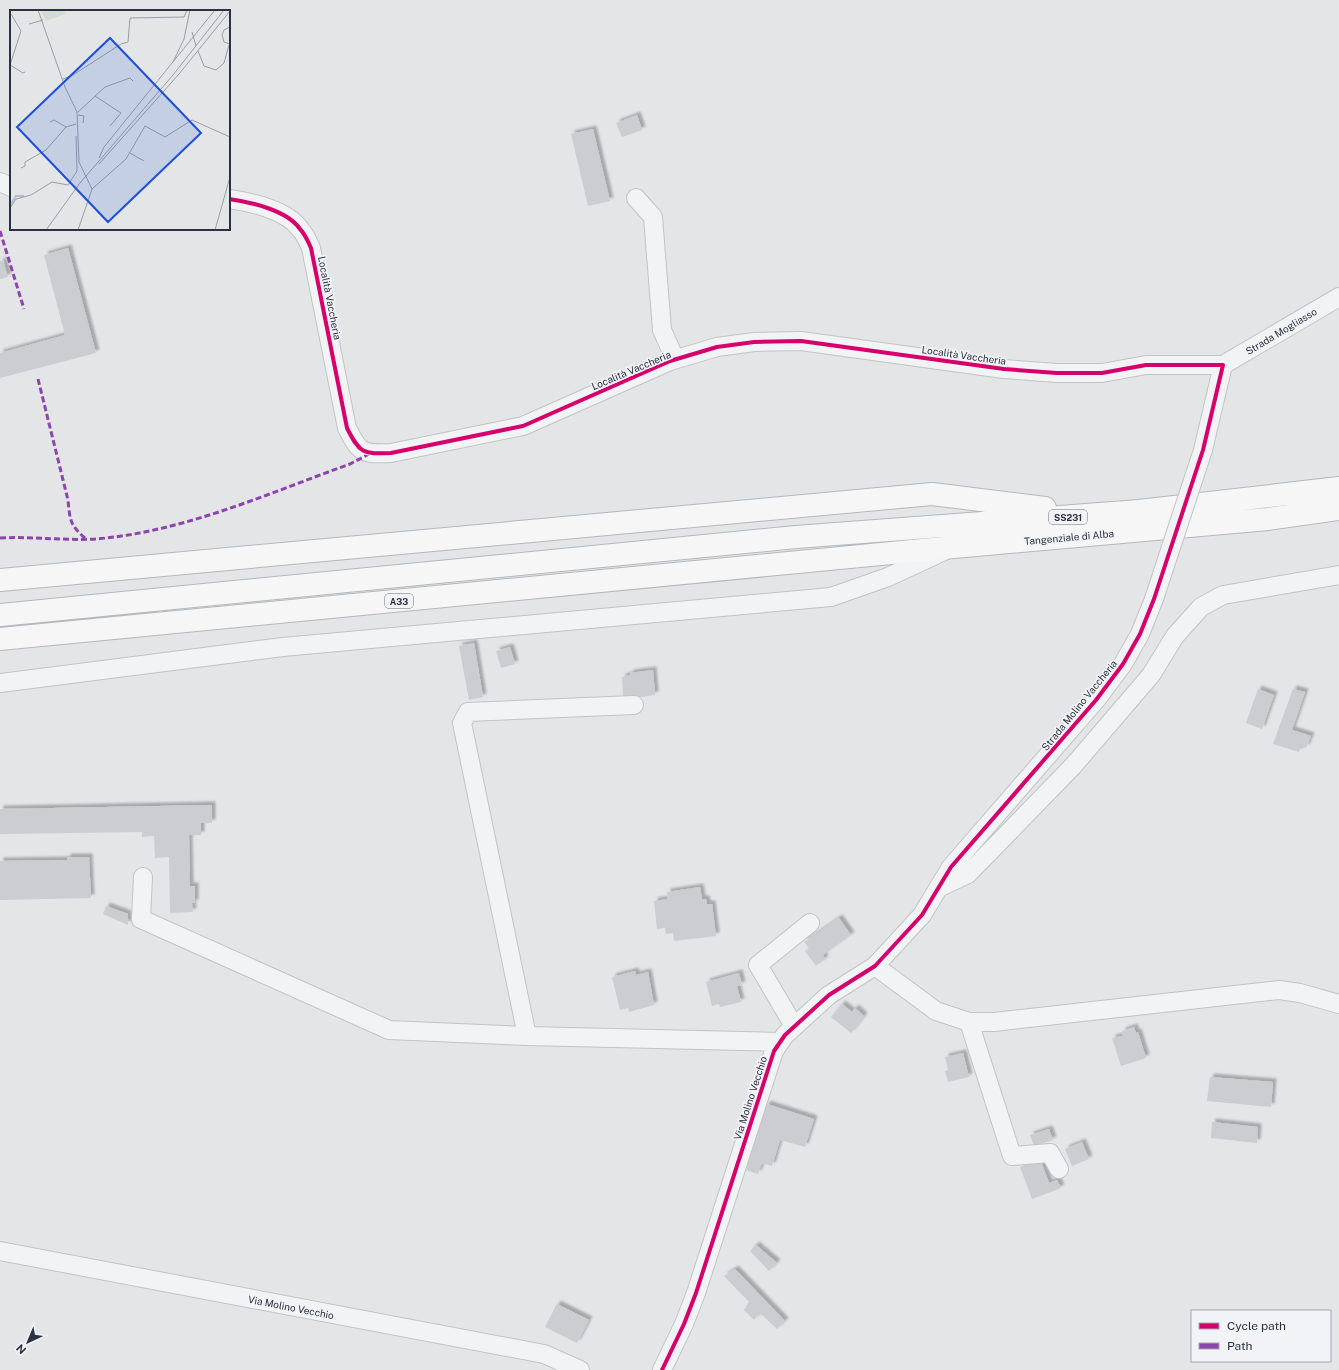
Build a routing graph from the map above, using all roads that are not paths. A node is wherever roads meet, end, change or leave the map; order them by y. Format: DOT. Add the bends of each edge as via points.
graph roads {
  1 [pos="0,182"];
  2 [pos="10,187"];
  3 [pos="636,198"];
  4 [pos="230,199"];
  5 [pos="1339,297"];
  6 [pos="675,359"];
  7 [pos="1223,365"];
  8 [pos="1339,488"];
  9 [pos="1339,510"];
  10 [pos="1138,511"];
  11 [pos="954,547"];
  12 [pos="798,562"];
  13 [pos="1339,575"];
  14 [pos="0,580"];
  15 [pos="0,615"];
  16 [pos="0,639"];
  17 [pos="0,683"];
  18 [pos="634,705"];
  19 [pos="143,877"];
  20 [pos="938,888"];
  21 [pos="810,923"];
  22 [pos="875,966"];
  23 [pos="1339,1004"];
  24 [pos="969,1022"];
  25 [pos="794,1026"];
  26 [pos="526,1036"];
  27 [pos="780,1042"];
  28 [pos="1059,1169"];
  29 [pos="0,1251"];
  30 [pos="580,1370"];
  31 [pos="662,1370"];
  1 -- 2 [label="street"];
  3 -- 6 [label="street" via="654,217 662,330"];
  4 -- 6 [label="street, Località Vaccheria" via="253,202 280,213 300,227 312,248 347,428 357,446 369,454 391,453 523,426"];
  5 -- 7 [label="street, Strada Mogliasso"];
  6 -- 7 [label="street, Località Vaccheria" via="724,346 754,342 801,341 1004,369 1057,373 1102,373 1146,365"];
  7 -- 20 [label="street, Strada Molino Vaccheria, bridge" via="1203,450 1140,634 1096,700 951,867"];
  8 -- 10 [label="highway, SS231"];
  9 -- 11 [label="highway, Tangenziale di Alba / SS231" via="1268,519"];
  10 -- 14 [label="highway" via="1036,508 932,494"];
  10 -- 15 [label="highway, SS231" via="796,538"];
  11 -- 12 [label="highway, Tangenziale di Alba / SS231"];
  11 -- 17 [label="street" via="888,577 831,597 283,647"];
  12 -- 16 [label="highway, A33"];
  13 -- 20 [label="street" via="1223,595 1201,607 1176,636 1151,675 1072,766 968,874"];
  18 -- 26 [label="street" via="468,712 462,723"];
  19 -- 26 [label="street" via="141,919 389,1030"];
  20 -- 22 [label="street, Via Molino Vecchio" via="922,915"];
  21 -- 25 [label="street" via="758,965"];
  22 -- 24 [label="street" via="936,1011"];
  22 -- 25 [label="street, Via Molino Vecchio" via="829,995"];
  23 -- 24 [label="street" via="1279,990 1002,1021"];
  24 -- 28 [label="street" via="1012,1156 1050,1152"];
  25 -- 27 [label="street, Via Molino Vecchio"];
  26 -- 27 [label="street"];
  27 -- 31 [label="street, Via Molino Vecchio" via="774,1052 696,1293"];
  29 -- 30 [label="street, Via Molino Vecchio" via="544,1354"];
}
